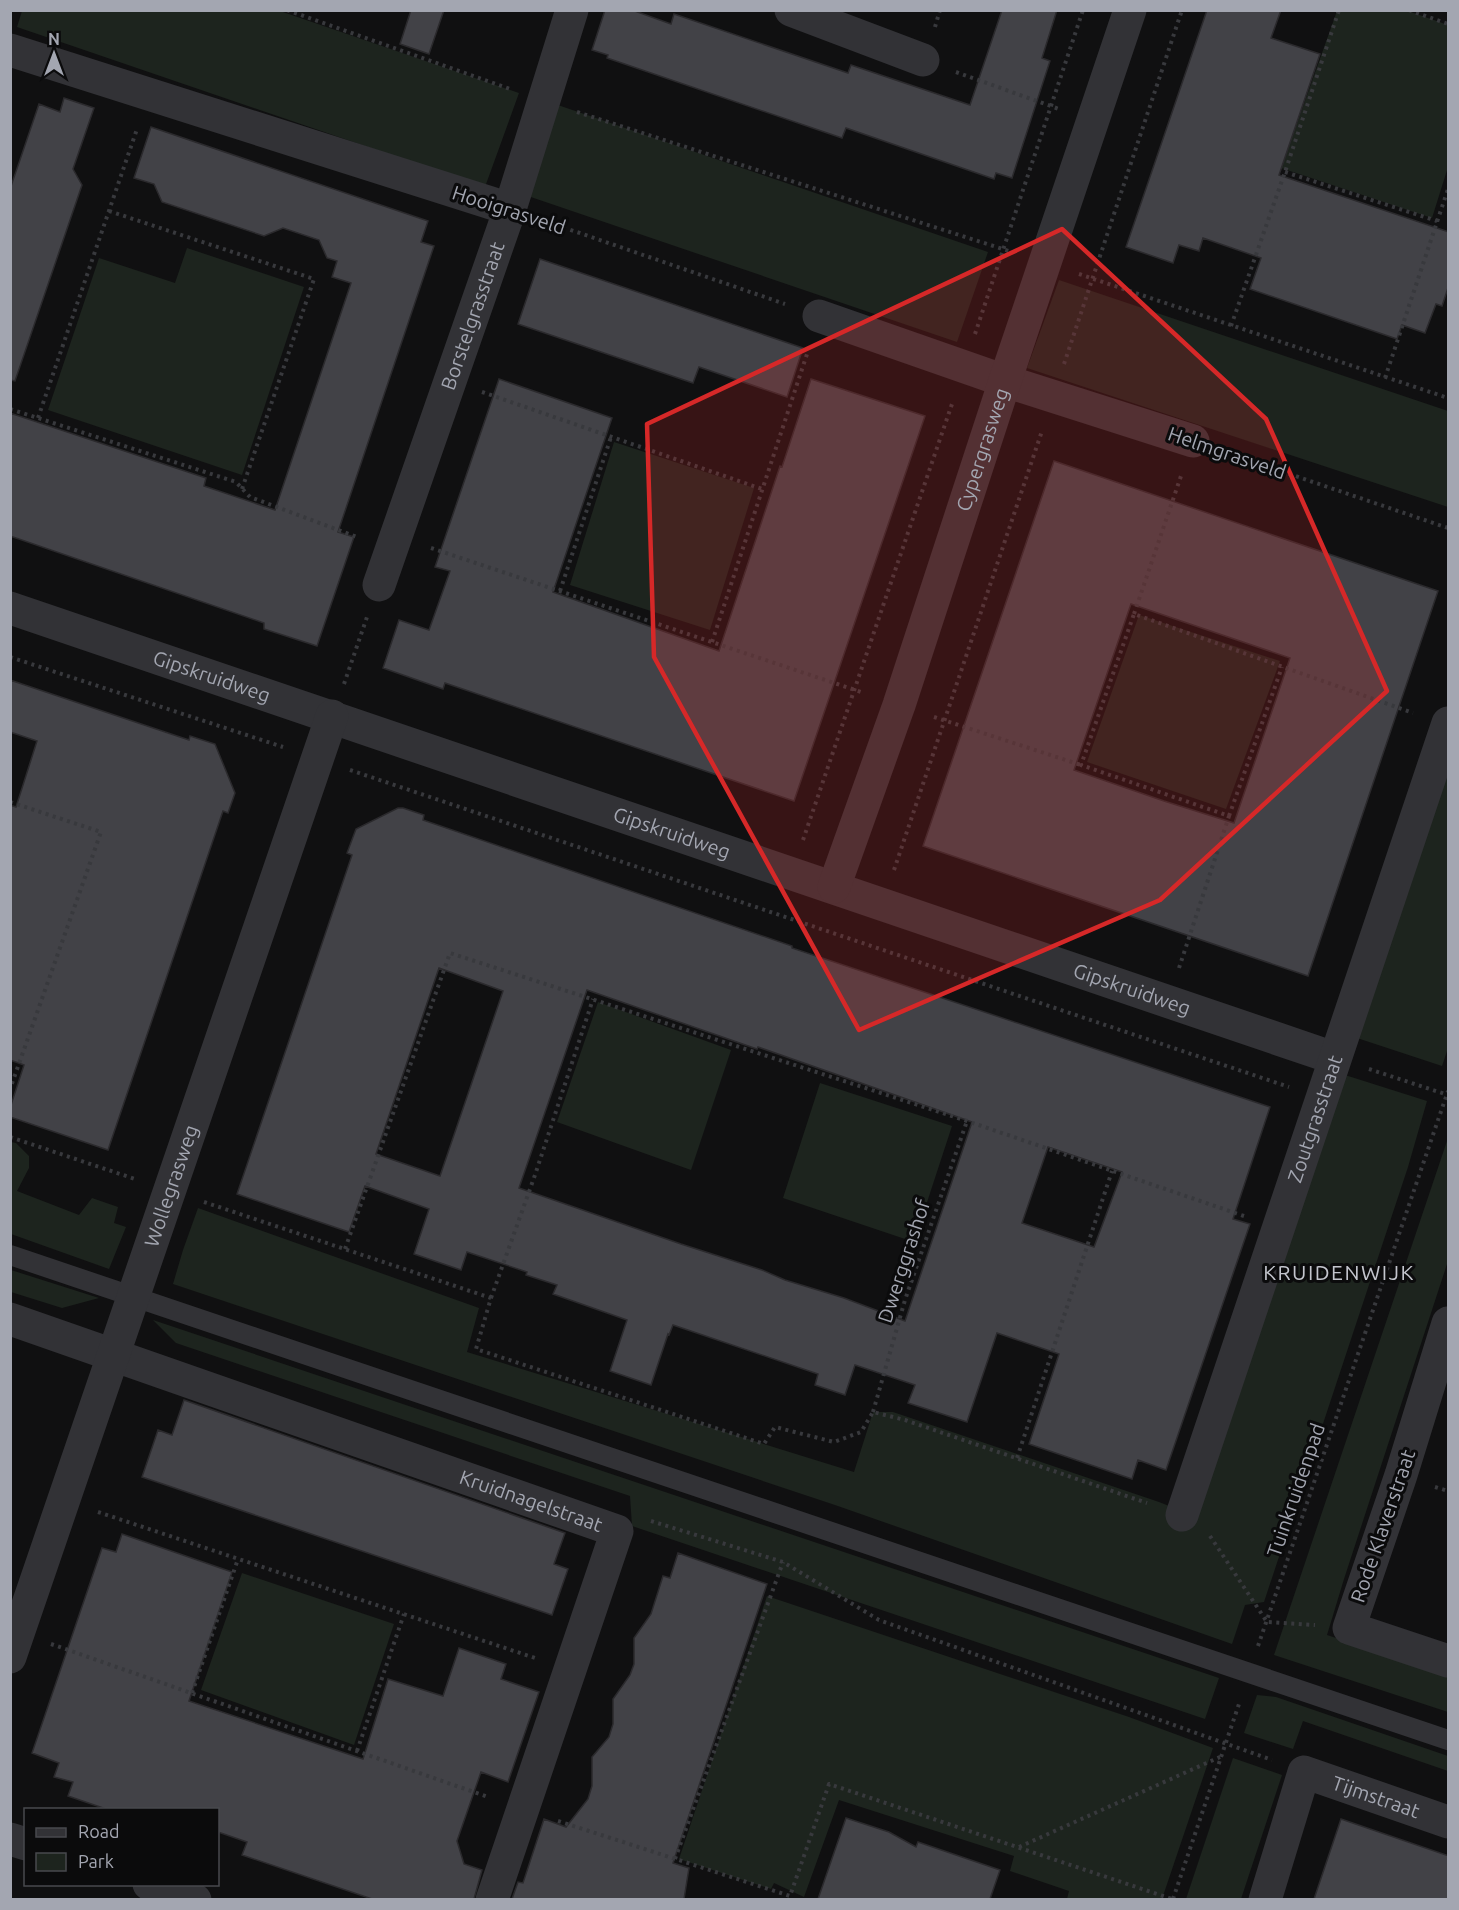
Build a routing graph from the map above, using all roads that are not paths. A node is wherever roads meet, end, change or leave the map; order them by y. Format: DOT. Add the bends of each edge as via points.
graph roads {
  1 [pos="572,10"];
  2 [pos="791,10"];
  3 [pos="1130,10"];
  4 [pos="10,50"];
  5 [pos="923,60"];
  6 [pos="510,209"];
  7 [pos="819,316"];
  8 [pos="1005,381"];
  9 [pos="1193,441"];
  10 [pos="379,585"];
  11 [pos="10,608"];
  12 [pos="332,716"];
  13 [pos="1448,725"];
  14 [pos="834,887"];
  15 [pos="1334,1058"];
  16 [pos="10,1255"];
  17 [pos="134,1298"];
  18 [pos="10,1319"];
  19 [pos="1449,1323"];
  20 [pos="113,1354"];
  21 [pos="1182,1515"];
  22 [pos="15,1645"];
  23 [pos="1449,1661"];
  24 [pos="1449,1740"];
  25 [pos="1449,1822"];
  26 [pos="155,1886"];
  27 [pos="195,1899"];
  28 [pos="492,1899"];
  29 [pos="1265,1899"];
  1 -- 6 [label="street, Borstelgrasstraat"];
  2 -- 5 [label="street"];
  3 -- 8 [label="street, Cypergrasweg"];
  4 -- 6 [label="street, Hooigrasveld"];
  6 -- 10 [label="street, Borstelgrasstraat"];
  7 -- 8 [label="street"];
  8 -- 9 [label="street, Helmgrasveld"];
  8 -- 14 [label="street, Cypergrasweg" via="899,705"];
  11 -- 12 [label="street, Gipskruidweg"];
  12 -- 14 [label="street, Gipskruidweg"];
  12 -- 17 [label="street, Wollegrasweg"];
  13 -- 15 [label="street, Zoutgrasstraat"];
  14 -- 15 [label="street, Gipskruidweg"];
  15 -- 21 [label="street, Zoutgrasstraat"];
  16 -- 17 [label="lane"];
  17 -- 20 [label="street, Wollegrasweg"];
  17 -- 24 [label="lane"];
  18 -- 20 [label="street, Kruidnagelstraat"];
  19 -- 23 [label="street, Rode Klaverstraat" via="1349,1628"];
  20 -- 22 [label="street, Wollegrasweg"];
  20 -- 28 [label="street, Kruidnagelstraat" via="617,1531"];
  25 -- 29 [label="street, Tijmstraat" via="1304,1772"];
  26 -- 27 [label="street"];
}
